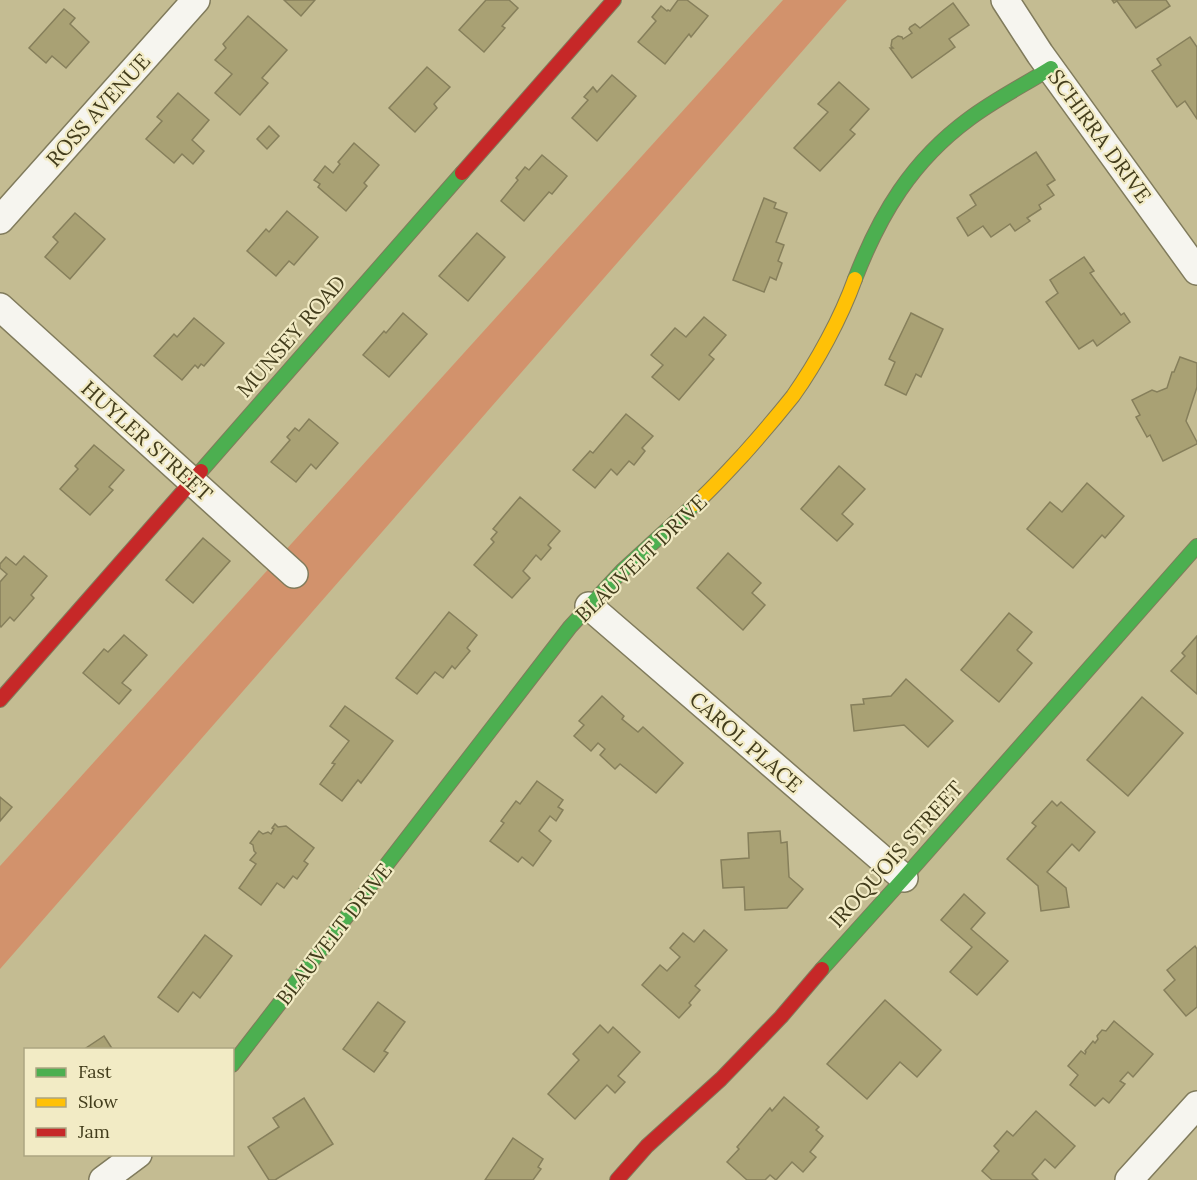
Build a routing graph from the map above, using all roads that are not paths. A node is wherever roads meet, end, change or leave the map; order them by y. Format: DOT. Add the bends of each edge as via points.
graph roads {
  1 [pos="196,0"];
  2 [pos="614,0"];
  3 [pos="1005,0"];
  4 [pos="1051,68"];
  5 [pos="0,220"];
  6 [pos="1197,271"];
  7 [pos="0,308"];
  8 [pos="192,481"];
  9 [pos="1197,546"];
  10 [pos="294,574"];
  11 [pos="589,606"];
  12 [pos="0,700"];
  13 [pos="904,878"];
  14 [pos="234,1062"];
  15 [pos="1197,1105"];
  16 [pos="137,1156"];
  17 [pos="102,1180"];
  18 [pos="617,1180"];
  19 [pos="1129,1180"];
  1 -- 5 [label="street, ROSS AVENUE"];
  2 -- 8 [label="street, MUNSEY ROAD"];
  3 -- 4 [label="street, SCHIRRA DRIVE"];
  4 -- 6 [label="street, SCHIRRA DRIVE"];
  4 -- 11 [label="street, BLAUVELT DRIVE" via="969,119 934,148 908,178 885,212 849,296 793,395 712,489"];
  7 -- 8 [label="street, HUYLER STREET"];
  8 -- 10 [label="street, HUYLER STREET"];
  8 -- 12 [label="street, MUNSEY ROAD"];
  9 -- 13 [label="street, IROQUOIS STREET"];
  11 -- 13 [label="street, CAROL PLACE"];
  11 -- 14 [label="street, BLAUVELT DRIVE"];
  13 -- 18 [label="street, IROQUOIS STREET" via="781,1017"];
  15 -- 19 [label="street"];
  16 -- 17 [label="street"];
}
